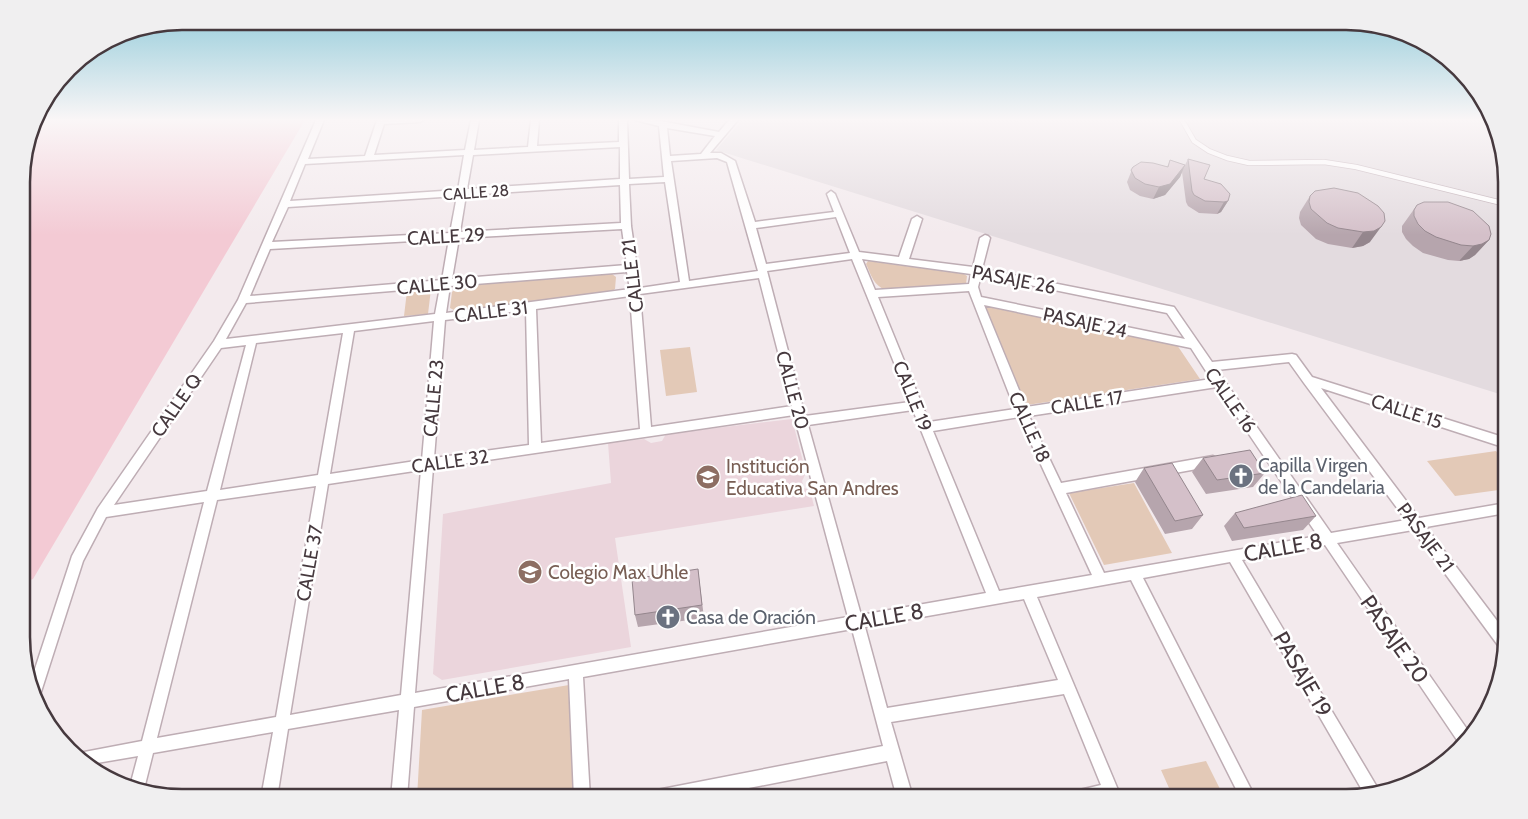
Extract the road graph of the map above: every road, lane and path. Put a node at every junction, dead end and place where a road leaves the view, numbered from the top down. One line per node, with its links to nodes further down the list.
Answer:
1 (304, 158): 10 (street, CALLE Q)
2 (381, 158): 8 (street)
3 (468, 158): 13 (street, CALLE 23)
4 (623, 158): 12 (street, CALLE 21)
5 (673, 158): 9 (street)
6 (729, 158): 20 (street, CALLE 20)
7 (1227, 158): 15 (lane)
8 (368, 159): 10 (street)
9 (666, 159): 11 (street)
10 (302, 162): 16 (street, CALLE Q)
11 (669, 179): 12 (street, CALLE 28); 30 (street)
12 (624, 182): 13 (street, CALLE 28); 19 (street, CALLE 21)
13 (462, 193): 16 (street, CALLE 28); 21 (street, CALLE 23)
14 (831, 194): 17 (street, CALLE 19)
15 (1498, 202)
16 (283, 204): 23 (street, CALLE Q)
17 (839, 214): 20 (street); 24 (street, CALLE 19)
18 (917, 219): 25 (street)
19 (626, 226): 21 (street, CALLE 29); 26 (street, CALLE 21)
20 (751, 226): 27 (street, CALLE 20)
21 (454, 236): 23 (street, CALLE 29); 29 (street, CALLE 23)
22 (985, 238): 28 (street)
23 (266, 246): 34 (street, CALLE Q)
24 (856, 255): 25 (street, PASAJE 26); 27 (street, PASAJE 26); 33 (street, CALLE 19)
25 (903, 261): 28 (street, PASAJE 26)
26 (631, 268): 29 (street, CALLE 30); 32 (street, CALLE 21)
27 (762, 271): 30 (street, CALLE 31); 48 (street, CALLE 20)
28 (978, 271): 31 (street); 37 (street, PASAJE 26)
29 (445, 283): 34 (street, CALLE 30); 38 (street, CALLE 23)
30 (685, 284): 32 (street, CALLE 31)
31 (973, 287): 33 (street); 35 (street, CALLE 18)
32 (635, 291): 36 (street, CALLE 31); 50 (street, CALLE 21)
33 (872, 294): 46 (street, CALLE 19)
34 (243, 300): 41 (street, CALLE Q)
35 (977, 300): 42 (street, PASAJE 24); 47 (street, CALLE 18)
36 (532, 306): 38 (street, CALLE 31); 52 (street)
37 (1170, 310): 42 (street, CALLE 16)
38 (440, 317): 39 (street, CALLE 31); 54 (street, CALLE 23)
39 (349, 328): 40 (street, CALLE 31); 55 (street, CALLE 37)
40 (252, 340): 41 (street, CALLE 31); 57 (street)
41 (218, 344): 59 (street, CALLE Q)
42 (1193, 345): 43 (street, CALLE 16)
43 (1208, 368): 44 (street, PASAJE 21); 45 (street, CALLE 16)
44 (1308, 380): 51 (street, CALLE 15); 60 (street, PASAJE 21)
45 (1218, 382): 47 (street, CALLE 17); 61 (street, CALLE 16)
46 (917, 405): 48 (street, CALLE 32); 49 (street, CALLE 19)
47 (1022, 412): 49 (street, CALLE 17); 56 (street, CALLE 18)
48 (799, 415): 50 (street, CALLE 32); 67 (street, CALLE 20)
49 (926, 427): 66 (street, CALLE 19)
50 (646, 432): 52 (street, CALLE 32)
51 (1498, 440)
52 (535, 448): 54 (street, CALLE 32)
53 (1228, 458): 56 (street)
54 (428, 464): 55 (street, CALLE 32); 72 (street, CALLE 23)
55 (323, 479): 57 (street, CALLE 32); 74 (street, CALLE 37)
56 (1058, 489): 64 (street, CALLE 18)
57 (212, 496): 59 (street, CALLE 32); 76 (street)
58 (1498, 509): 60 (street, CALLE 8)
59 (102, 512): 70 (street, CALLE Q)
60 (1416, 524): 61 (street, CALLE 8); 68 (street, PASAJE 21)
61 (1327, 539): 62 (street, CALLE 8); 75 (street, PASAJE 20)
62 (1233, 556): 63 (street, CALLE 8); 80 (street, PASAJE 19)
63 (1134, 573): 64 (street, CALLE 8); 87 (street)
64 (1100, 579): 65 (street, CALLE 8)
65 (1028, 592): 66 (street, CALLE 8); 71 (street)
66 (995, 598): 67 (street, CALLE 8)
67 (857, 622): 69 (street, CALLE 8); 73 (street, CALLE 20)
68 (1498, 630)
69 (576, 672): 72 (street, CALLE 8); 83 (street)
70 (37, 683)
71 (1067, 686): 73 (street); 86 (street)
72 (407, 701): 74 (street, CALLE 8); 82 (street, CALLE 23)
73 (883, 716): 77 (street, CALLE 20)
74 (282, 724): 76 (street, CALLE 8); 81 (street, CALLE 37)
75 (1462, 735)
76 (148, 747): 78 (street, CALLE 8); 79 (street)
77 (893, 752): 84 (street); 85 (street, CALLE 20)
78 (90, 757)
79 (138, 782)
80 (1369, 787)
81 (271, 789)
82 (400, 789)
83 (582, 789)
84 (713, 789)
85 (903, 789)
86 (1110, 789)
87 (1243, 789)

